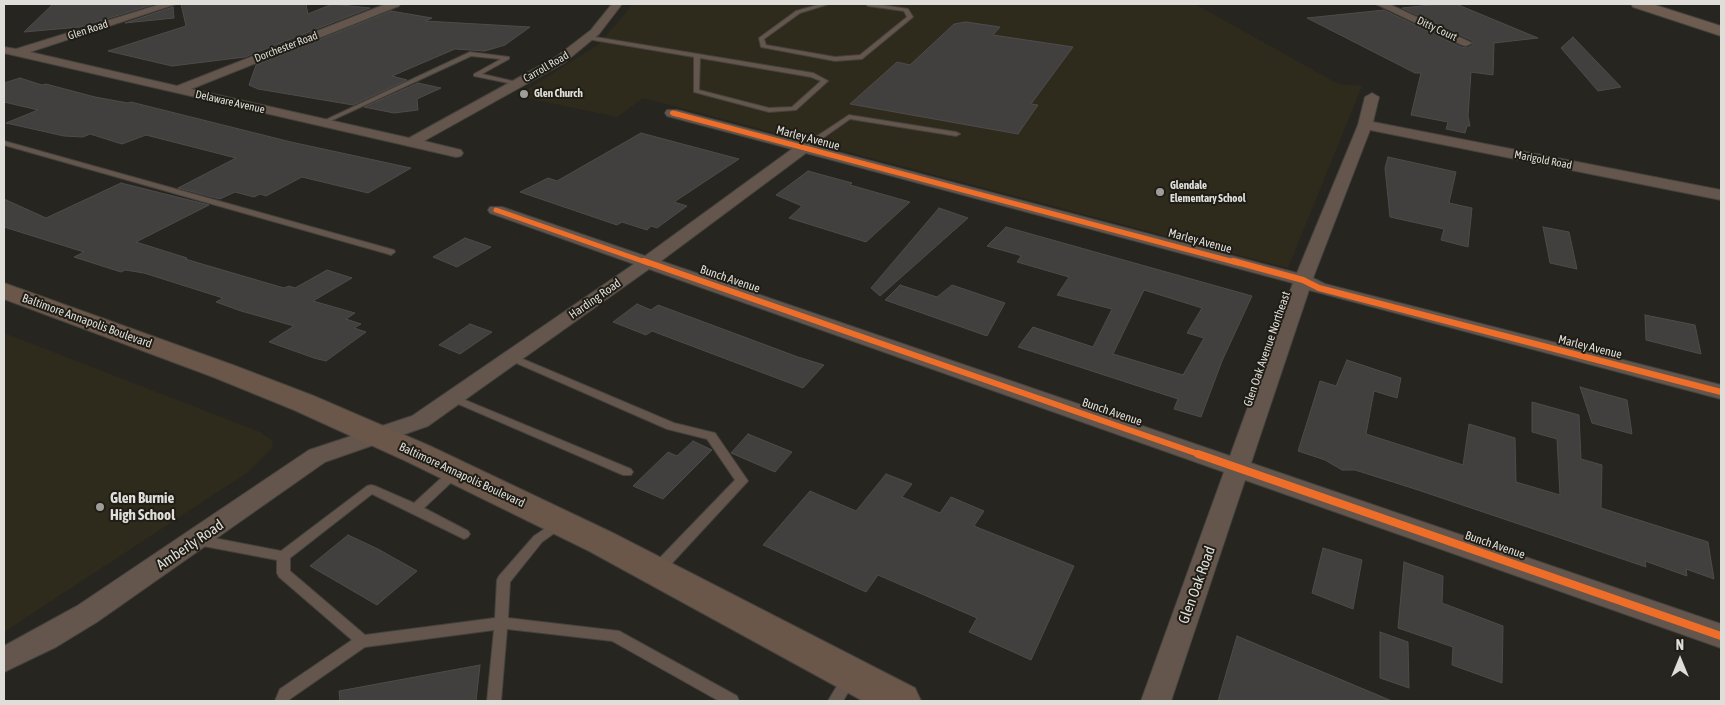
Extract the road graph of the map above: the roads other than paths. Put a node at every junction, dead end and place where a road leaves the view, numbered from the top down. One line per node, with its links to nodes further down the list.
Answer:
1 (172, 4): 11 (street, Glen Road)
2 (395, 4): 14 (street, Dorchester Road)
3 (617, 4): 9 (street, Carroll Road)
4 (826, 4): 5 (lane)
5 (868, 4)
6 (1381, 4): 10 (street, Ditty Court)
7 (1638, 4): 8 (highway)
8 (1721, 31)
9 (589, 38): 12 (lane); 13 (street, Carroll Road)
10 (1466, 42)
11 (8, 53): 14 (street, Delaware Avenue)
12 (696, 56): 12 (lane)
13 (518, 83): 17 (lane); 20 (street, Carroll Road)
14 (177, 90): 17 (street, Delaware Avenue)
15 (1372, 97): 18 (street, Glen Oak Avenue Northeast)
16 (672, 113): 22 (street, Marley Avenue)
17 (322, 123): 20 (street, Delaware Avenue)
18 (1365, 125): 24 (street, Marigold Road); 28 (street, Glen Oak Avenue Northeast)
19 (956, 134): 22 (lane)
20 (410, 142): 23 (street, Delaware Avenue)
21 (4, 143): 26 (lane)
22 (803, 148): 27 (street, Harding Road); 28 (street, Marley Avenue)
23 (456, 153)
24 (1721, 195)
25 (496, 210): 27 (street, Bunch Avenue)
26 (391, 252)
27 (648, 262): 30 (street, Harding Road); 34 (street, Bunch Avenue)
28 (1303, 280): 31 (street, Marley Avenue); 34 (street, Glen Oak Avenue Northeast)
29 (4, 290): 33 (main road, Baltimore Annapolis Boulevard)
30 (511, 357): 32 (street, Harding Road); 42 (lane)
31 (1721, 392)
32 (453, 398): 33 (street, Harding Road); 36 (lane)
33 (378, 435): 35 (main road, Baltimore Annapolis Boulevard); 40 (street, Amberly Road)
34 (1239, 468): 44 (street, Bunch Avenue); 52 (street, Glen Oak Road)
35 (456, 471): 37 (lane); 38 (main road, Baltimore Annapolis Boulevard)
36 (627, 472)
37 (415, 509): 39 (lane); 41 (lane)
38 (562, 522): 42 (main road, Baltimore Annapolis Boulevard); 43 (lane)
39 (464, 534)
40 (197, 540): 41 (lane); 46 (street, Amberly Road)
41 (283, 556): 45 (lane)
42 (657, 571): 47 (main road, Baltimore Annapolis Boulevard)
43 (500, 623): 45 (lane); 49 (lane); 50 (lane)
44 (1721, 636)
45 (362, 642): 48 (lane)
46 (4, 660)
47 (844, 688): 51 (main road, Baltimore Annapolis Boulevard)
48 (282, 701)
49 (494, 701)
50 (732, 701)
51 (901, 701)
52 (1156, 701)

